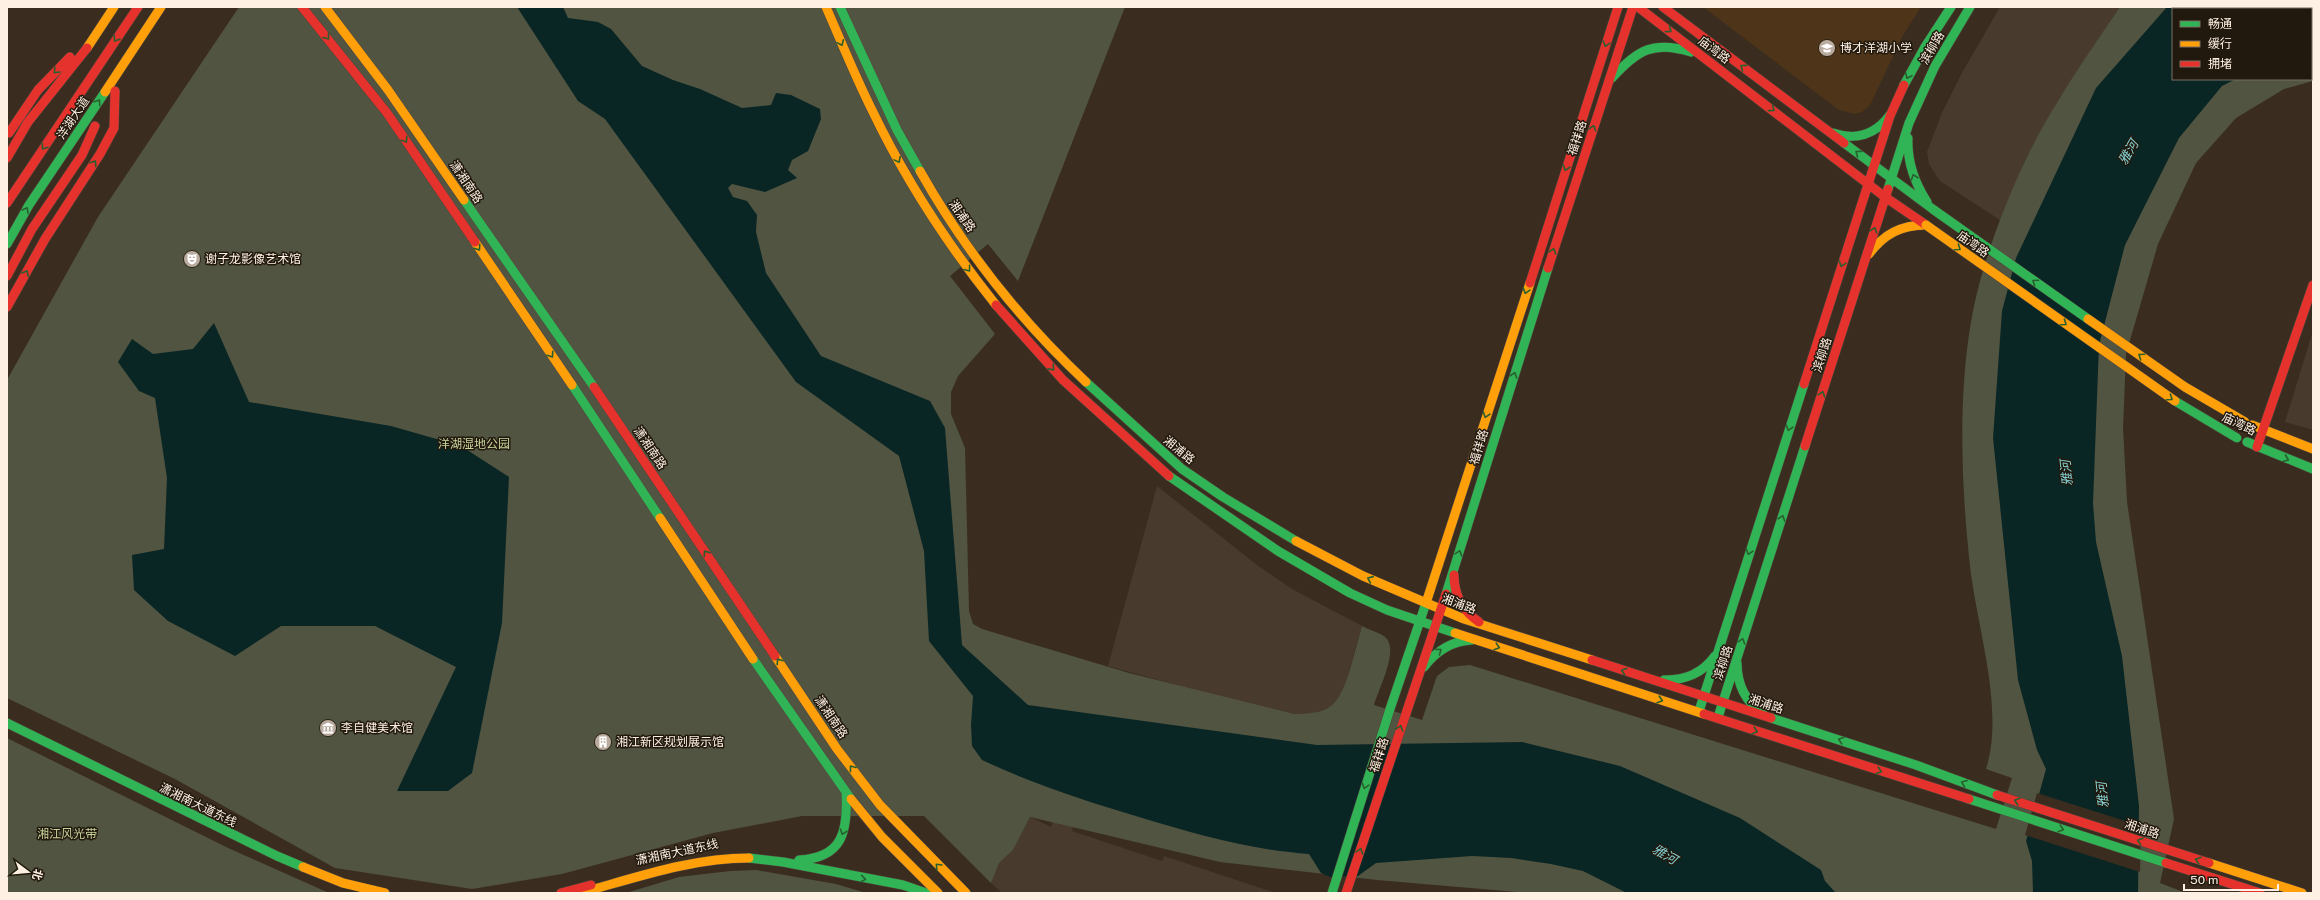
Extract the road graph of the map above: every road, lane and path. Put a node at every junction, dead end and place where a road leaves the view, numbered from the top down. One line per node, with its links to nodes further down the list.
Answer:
1 (114, 7): 17 (main road)
2 (138, 7): 31 (main road, 洋湖大道, one-way to 31)
3 (161, 7): 35 (main road, 洋湖大道, one-way to 3)
4 (169, 7): 20 (main road)
5 (302, 7): 71 (main road, one-way to 71)
6 (325, 7): 80 (main road, 潇湘南路, one-way to 6)
7 (826, 7): 50 (main road, 湘浦路, one-way to 50)
8 (840, 7): 48 (main road, 湘浦路, one-way to 8)
9 (1618, 7): 45 (main road, 福祥路, one-way to 45)
10 (1633, 7): 19 (main road, 福祥路)
11 (1638, 7): 18 (main road, 庙湾路, one-way to 18)
12 (1663, 7): 16 (main road, 庙湾路)
13 (1672, 7): 16 (main road)
14 (1951, 7): 21 (main road, 滨柳路, one-way to 21)
15 (1970, 7): 22 (main road, 滨柳路)
16 (1686, 24): 23 (main road, 庙湾路, one-way to 16)
17 (87, 48): 24 (main road, one-way to 24); 26 (main road)
18 (1708, 61): 19 (main road); 25 (main road, 庙湾路, one-way to 25)
19 (1608, 84): 46 (main road, 福祥路, one-way to 19)
20 (115, 90): 37 (main road); 40 (main road, one-way to 20)
21 (1894, 109): 23 (main road); 27 (main road, 滨柳路)
22 (1911, 118): 28 (main road, 滨柳路); 32 (main road, one-way to 22)
23 (1829, 131): 27 (main road, 庙湾路, one-way to 23)
24 (7, 136)
25 (1824, 149): 29 (main road, 庙湾路); 34 (main road)
26 (7, 158)
27 (1874, 165): 28 (main road, 庙湾路); 29 (main road, 滨柳路)
28 (1891, 178): 30 (main road, 滨柳路); 32 (main road, 庙湾路)
29 (1869, 184): 30 (main road, 庙湾路); 34 (main road, 滨柳路)
30 (1885, 197): 33 (main road, 庙湾路); 36 (main road, 滨柳路, one-way to 30)
31 (7, 203)
32 (1934, 210): 41 (main road, 庙湾路, one-way to 32, bridge)
33 (1926, 225): 36 (main road); 42 (main road, 庙湾路, one-way to 42, bridge)
34 (1852, 234): 59 (main road, 滨柳路, one-way to 59)
35 (7, 244)
36 (1864, 261): 60 (main road, 滨柳路, one-way to 36)
37 (7, 276)
38 (2313, 285): 41 (main road)
39 (2313, 296): 41 (main road)
40 (7, 308)
41 (2265, 431): 42 (main road); 43 (main road, 庙湾路)
42 (2259, 448): 44 (main road, 庙湾路, one-way to 44)
43 (2313, 449)
44 (2313, 469)
45 (1440, 563): 47 (main road); 51 (main road, 福祥路)
46 (1455, 568): 52 (main road, 福祥路); 55 (main road)
47 (1423, 585)
48 (1387, 587): 49 (main road); 51 (main road, 湘浦路)
49 (1414, 588)
50 (1369, 602): 53 (main road); 54 (main road, 湘浦路)
51 (1426, 604): 52 (main road, 湘浦路); 54 (main road, 福祥路)
52 (1440, 610): 55 (main road, 湘浦路); 56 (main road, 福祥路)
53 (1394, 622)
54 (1420, 622): 56 (main road, 湘浦路); 61 (main road, 福祥路)
55 (1486, 626): 62 (main road, 湘浦路, one-way to 55)
56 (1435, 627): 58 (main road, 湘浦路); 63 (main road, 福祥路)
57 (1404, 637): 61 (main road)
58 (1481, 642): 63 (main road, one-way to 58); 66 (main road, 湘浦路, one-way to 66)
59 (1718, 650): 62 (main road); 64 (main road, 滨柳路)
60 (1737, 657): 65 (main road, 滨柳路); 67 (main road)
61 (1403, 671): 72 (main road, 福祥路, one-way to 72)
62 (1649, 679): 64 (main road, 湘浦路)
63 (1416, 682): 73 (main road, 福祥路, one-way to 63)
64 (1703, 696): 65 (main road, 湘浦路); 66 (main road, 滨柳路)
65 (1723, 702): 67 (main road, 湘浦路); 68 (main road, 滨柳路)
66 (1698, 712): 68 (main road, 湘浦路)
67 (1773, 718): 82 (main road, 湘浦路, one-way to 67)
68 (1718, 719): 81 (main road, 湘浦路, one-way to 81)
69 (7, 723): 75 (main road, 潇湘南大道东线)
70 (7, 728): 74 (main road, 潇湘南大道东线)
71 (846, 794): 76 (main road, 潇湘南大道东线, one-way to 76); 79 (main road)
72 (1333, 891)
73 (1347, 891)
74 (360, 893)
75 (385, 893)
76 (562, 893)
77 (580, 893): 78 (main road, 潇湘南大道东线, one-way to 78)
78 (926, 893)
79 (938, 893)
80 (966, 893)
81 (2260, 893)
82 (2302, 893)

